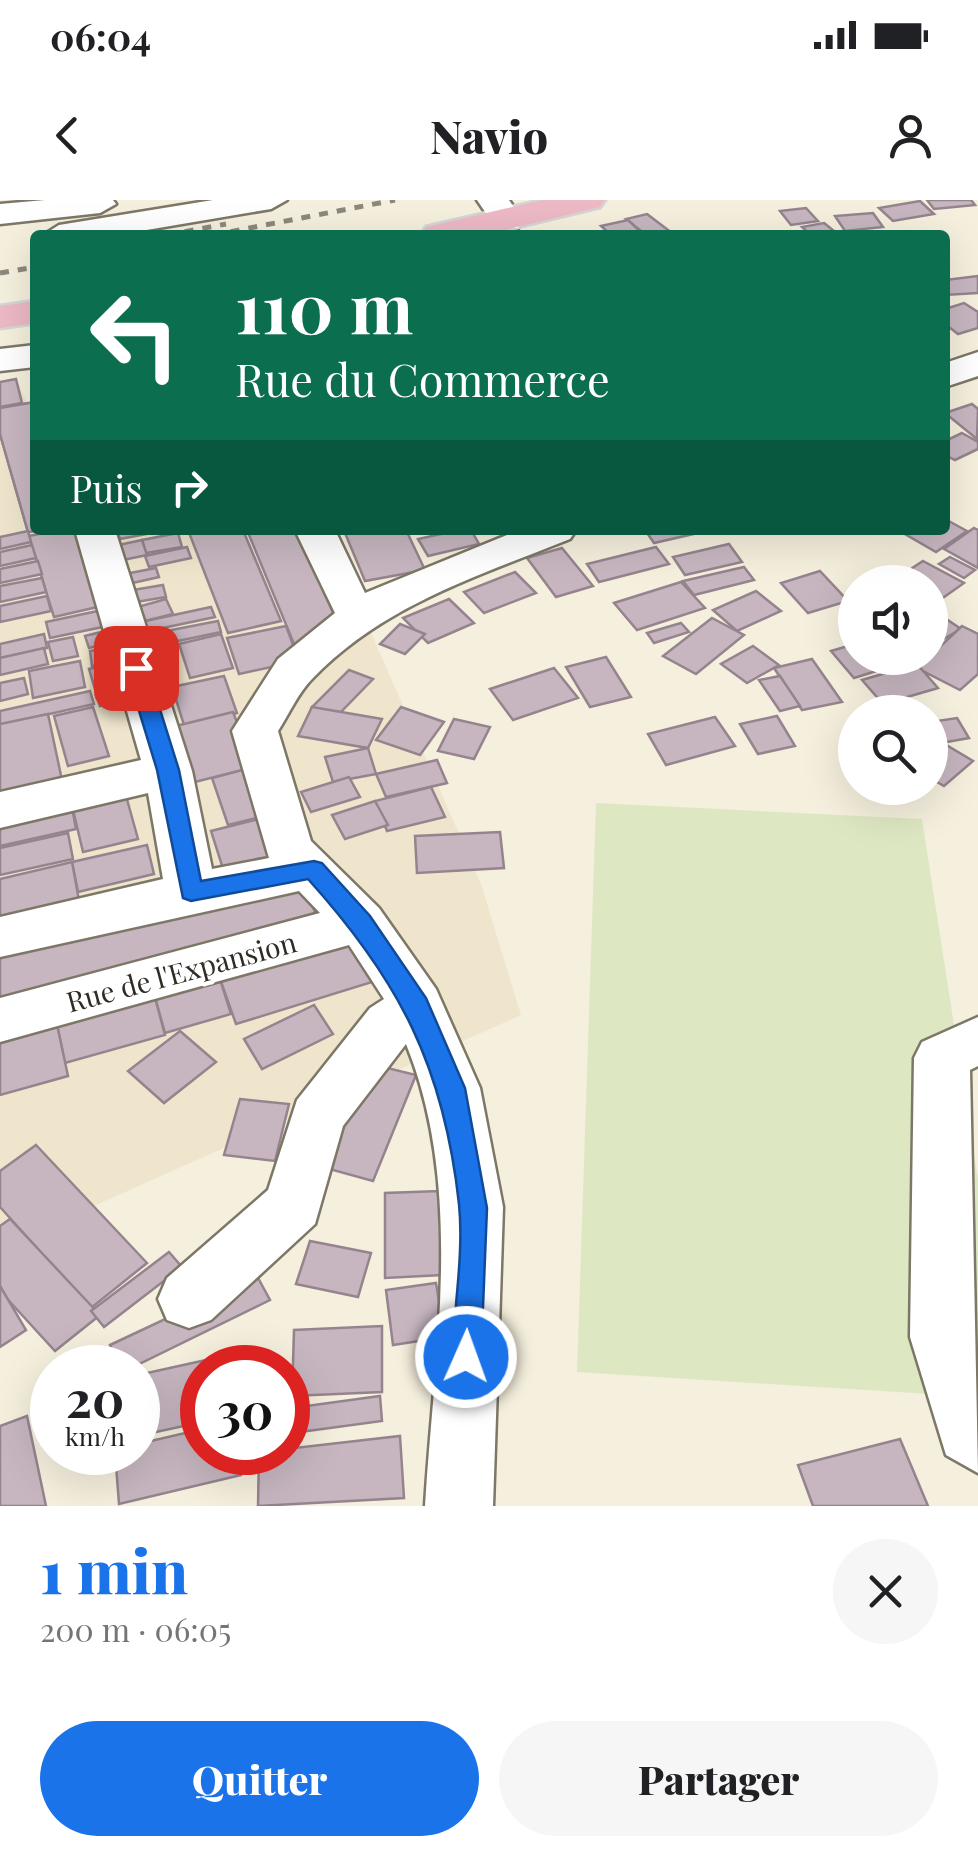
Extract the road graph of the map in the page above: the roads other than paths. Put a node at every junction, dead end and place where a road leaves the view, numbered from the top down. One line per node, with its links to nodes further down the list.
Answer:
1 (136, 200): 5 (street)
2 (271, 200): 6 (street)
3 (588, 200): 4 (main road)
4 (500, 210): 7 (main road)
5 (0, 214)
6 (89, 230)
7 (451, 230)
8 (30, 240): 9 (street)
9 (0, 244)
10 (30, 313): 11 (main road)
11 (0, 317)
12 (30, 357): 13 (street)
13 (0, 360)
14 (978, 363): 15 (street)
15 (950, 374)
16 (96, 535): 20 (street)
17 (317, 535): 19 (street)
18 (543, 535): 19 (street)
19 (359, 616): 22 (street)
20 (168, 770): 21 (street); 23 (street)
21 (0, 810)
22 (314, 870): 23 (street); 24 (street)
23 (191, 892): 25 (street)
24 (362, 922): 26 (street); 27 (street, Rue de l'Expansion)
25 (0, 937)
26 (417, 1006): 29 (street); 31 (street)
27 (0, 1020)
28 (978, 1040): 30 (street)
29 (189, 1299)
30 (978, 1440)
31 (460, 1506)

